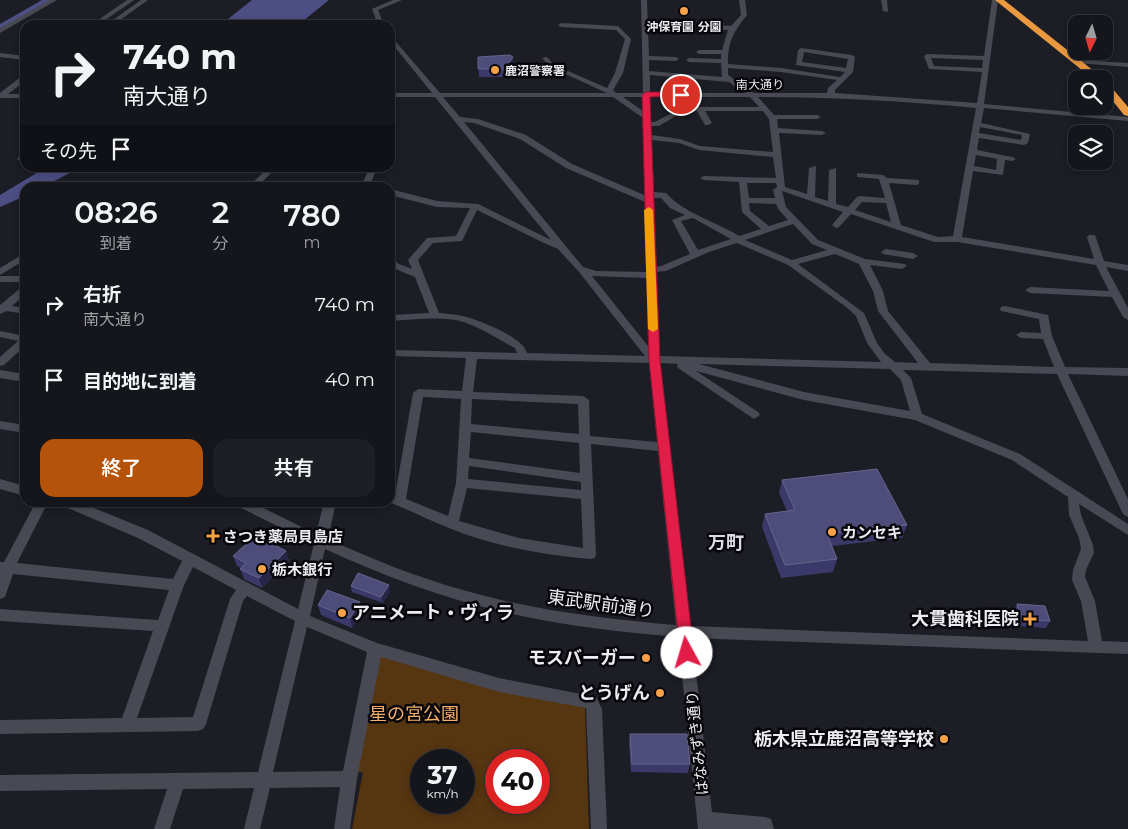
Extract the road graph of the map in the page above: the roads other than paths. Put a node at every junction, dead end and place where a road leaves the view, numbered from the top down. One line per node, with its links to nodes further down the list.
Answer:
1 (44, 0): 18 (street)
2 (54, 0): 21 (street)
3 (131, 0): 13 (street)
4 (138, 0): 14 (street)
5 (145, 0): 15 (street)
6 (399, 0): 16 (street)
7 (644, 0): 28 (street, はなみずき通り)
8 (742, 0): 20 (street)
9 (884, 0): 12 (street)
10 (995, 0): 29 (street)
11 (999, 0): 32 (highway)
12 (886, 11)
13 (101, 20)
14 (109, 20)
15 (116, 20)
16 (379, 20)
17 (561, 24): 45 (street)
18 (0, 25)
19 (684, 26): 20 (street)
20 (730, 28): 24 (street)
21 (0, 31)
22 (395, 43): 46 (street)
23 (699, 52): 24 (street)
24 (724, 52): 33 (street)
25 (0, 55): 26 (street)
26 (20, 57)
27 (545, 58): 45 (street)
28 (645, 58): 30 (street); 38 (street, はなみずき通り)
29 (986, 58): 36 (street); 36 (street)
30 (676, 59)
31 (689, 60): 33 (street)
32 (1079, 62): 34 (street); 37 (highway)
33 (724, 63): 41 (street); 42 (street)
34 (1128, 65)
35 (849, 70): 35 (street); 42 (street)
36 (985, 70): 54 (street)
37 (1088, 70)
38 (646, 73): 41 (street); 47 (street, はなみずき通り)
39 (20, 76): 44 (street)
40 (20, 78): 50 (street)
41 (728, 79): 43 (street); 48 (street)
42 (842, 79): 53 (street)
43 (746, 80)
44 (0, 87)
45 (612, 93): 46 (street, 南大通り); 47 (street, 南大通り); 62 (street)
46 (437, 95): 52 (street, 南大通り); 60 (street)
47 (646, 95): 48 (street, 南大通り); 62 (street, はなみずき通り)
48 (752, 95): 53 (street, 南大通り); 56 (street)
49 (1113, 95): 57 (highway)
50 (0, 96): 51 (street)
51 (20, 96)
52 (395, 96)
53 (831, 96): 54 (street, 南大通り)
54 (980, 106): 61 (street, 南大通り); 64 (street)
55 (699, 108): 56 (street); 62 (street); 63 (street)
56 (766, 109): 58 (street)
57 (1128, 113)
58 (772, 117): 59 (street); 65 (street)
59 (817, 117)
60 (456, 119): 85 (street); 101 (street)
61 (1128, 119)
62 (647, 120): 68 (street, はなみずき通り)
63 (708, 123)
64 (977, 124): 67 (street); 67 (street)
65 (774, 130): 66 (street); 70 (street)
66 (822, 133)
67 (975, 134): 69 (street)
68 (647, 137): 70 (street); 85 (street, はなみずき通り)
69 (972, 152): 71 (street); 74 (street)
70 (778, 155): 83 (street)
71 (1001, 157): 72 (street); 74 (street)
72 (1012, 159)
73 (813, 168): 86 (street)
74 (969, 168): 100 (street)
75 (833, 170): 90 (street)
76 (268, 172): 81 (street)
77 (860, 175): 80 (street)
78 (704, 178): 79 (street)
79 (743, 180): 83 (street); 87 (street)
80 (884, 180): 82 (street); 96 (street)
81 (256, 182)
82 (916, 182)
83 (781, 184): 86 (street); 88 (street)
84 (395, 193): 91 (street)
85 (648, 197): 93 (street); 113 (street, はなみずき通り)
86 (811, 198): 90 (street)
87 (745, 200): 88 (street); 97 (street)
88 (780, 201): 94 (street)
89 (885, 201): 92 (street)
90 (832, 205): 92 (street)
91 (475, 206): 101 (street); 114 (street)
92 (850, 210): 95 (street); 96 (street)
93 (692, 216): 99 (street); 104 (street)
94 (794, 221): 97 (street); 102 (street)
95 (836, 225)
96 (896, 226): 100 (street)
97 (766, 229): 99 (street)
98 (1092, 237): 108 (street)
99 (737, 239): 104 (street); 107 (street)
100 (957, 239): 108 (street)
101 (560, 246): 112 (street)
102 (835, 251): 106 (street); 107 (street)
103 (886, 252): 106 (street)
104 (695, 254): 113 (street)
105 (20, 259): 111 (street)
106 (863, 262): 138 (street)
107 (791, 263): 137 (street)
108 (1100, 264): 110 (street); 119 (street)
109 (395, 265): 114 (street)
110 (1128, 268)
111 (0, 272)
112 (584, 272): 113 (street); 134 (street)
113 (651, 273): 134 (street, はなみずき通り)
114 (418, 275): 123 (street)
115 (0, 279): 116 (street)
116 (20, 279)
117 (1030, 290): 119 (street)
118 (20, 293): 120 (street)
119 (1116, 294): 124 (street)
120 (2, 309): 122 (street)
121 (1005, 309): 128 (street)
122 (20, 311)
123 (435, 316): 125 (street); 133 (street)
124 (1128, 317)
125 (395, 318)
126 (0, 334): 129 (street)
127 (1021, 335): 128 (street)
128 (1047, 336): 139 (street)
129 (20, 338)
130 (20, 344): 136 (street)
131 (395, 353): 132 (street)
132 (472, 356): 133 (street); 143 (street)
133 (522, 357): 134 (street)
134 (654, 360): 135 (street); 150 (street, はなみずき通り)
135 (674, 361): 137 (street); 144 (street); 145 (street)
136 (0, 363)
137 (889, 366): 138 (street); 145 (street)
138 (927, 367): 139 (street)
139 (1061, 371): 140 (street); 163 (street)
140 (1128, 372)
141 (0, 374): 142 (street)
142 (20, 377)
143 (467, 395): 147 (street); 149 (street); 158 (street)
144 (754, 415)
145 (917, 416): 156 (street)
146 (0, 425): 148 (street)
147 (465, 427): 149 (street); 151 (street)
148 (20, 428)
149 (587, 440): 150 (street); 152 (street)
150 (663, 447): 175 (street, はなみずき通り)
151 (463, 461): 152 (street); 153 (street)
152 (587, 478): 157 (street)
153 (462, 483): 157 (street); 164 (street)
154 (0, 484): 155 (street)
155 (20, 490)
156 (1074, 494): 165 (street); 176 (street)
157 (588, 495): 164 (street)
158 (395, 500): 164 (street)
159 (39, 507): 168 (street)
160 (77, 507): 167 (street)
161 (249, 507): 166 (street, 東武駅前通り)
162 (329, 507): 166 (street)
163 (1128, 512)
164 (452, 524)
165 (1128, 530)
166 (320, 543): 173 (street); 175 (street, 東武駅前通り)
167 (191, 560): 169 (street); 170 (street)
168 (4, 567): 169 (street); 171 (street)
169 (177, 585): 174 (street)
170 (244, 589): 173 (street); 179 (street)
171 (0, 593)
172 (0, 615): 174 (street)
173 (303, 619): 177 (street); 182 (street)
174 (162, 626): 179 (street)
175 (685, 633): 176 (street, 東武駅前通り); 185 (street, はなみずき通り)
176 (1097, 648): 178 (street, 東武駅前通り)
177 (375, 649): 181 (street); 189 (street)
178 (1127, 649)
179 (127, 725): 180 (street)
180 (0, 728)
181 (349, 779): 182 (street); 188 (street)
182 (263, 780): 183 (street); 187 (street)
183 (177, 781): 184 (street); 186 (street)
184 (0, 783)
185 (706, 825): 190 (street)
186 (162, 829)
187 (252, 829)
188 (342, 829)
189 (599, 829)
190 (766, 829)

